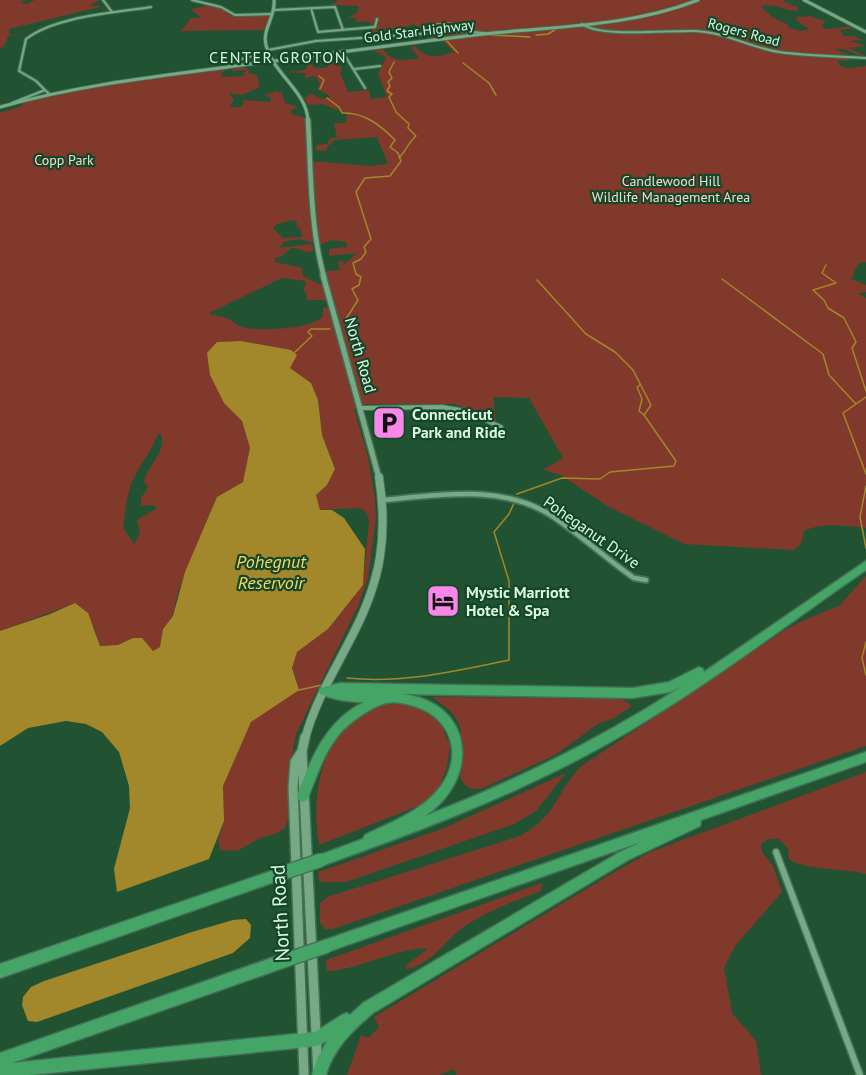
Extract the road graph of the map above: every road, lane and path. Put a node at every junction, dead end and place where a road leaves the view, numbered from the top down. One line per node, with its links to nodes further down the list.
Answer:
1 (104, 0): 8 (street)
2 (192, 0): 9 (street)
3 (274, 0): 9 (main road)
4 (698, 0): 11 (main road, Gold Star Highway)
5 (804, 0): 14 (street)
6 (151, 7): 8 (street)
7 (311, 8): 9 (street); 13 (street); 13 (street)
8 (112, 12): 25 (street)
9 (273, 12): 17 (main road)
10 (377, 18): 12 (street)
11 (582, 24): 15 (main road, Gold Star Highway); 19 (street, Rogers Road)
12 (364, 29): 13 (street); 16 (street)
13 (343, 30)
14 (866, 32)
15 (491, 33): 16 (street); 18 (main road, Gold Star Highway)
16 (369, 38): 17 (street)
17 (266, 51): 20 (main road, North Road); 21 (street)
18 (342, 51): 20 (main road, Gold Star Highway); 23 (street)
19 (866, 58)
20 (274, 60): 21 (main road, Gold Star Highway); 29 (main road, North Road)
21 (228, 66): 26 (main road, Gold Star Highway)
22 (381, 66): 23 (street)
23 (355, 69): 24 (street)
24 (365, 88)
25 (45, 90): 26 (street); 27 (street)
26 (49, 94): 27 (main road, Gold Star Highway)
27 (12, 104): 28 (main road, Gold Star Highway)
28 (0, 107)
29 (361, 408): 30 (street); 31 (main road, North Road)
30 (501, 427)
31 (383, 500): 33 (street, Poheganut Drive); 35 (main road, North Road)
32 (866, 565): 34 (highway)
33 (646, 580)
34 (764, 635): 35 (highway); 44 (highway)
35 (324, 690): 36 (highway); 37 (main road, North Road)
36 (387, 698): 39 (highway); 44 (highway)
37 (302, 751): 39 (main road, North Road); 42 (main road, North Road)
38 (866, 757): 40 (highway)
39 (303, 796): 41 (main road, North Road)
40 (752, 797): 46 (highway); 48 (highway, bridge)
41 (305, 834): 42 (main road); 47 (main road, North Road)
42 (294, 836): 47 (main road, North Road)
43 (776, 852): 52 (street)
44 (336, 855): 45 (highway, bridge)
45 (0, 971)
46 (368, 1008): 47 (highway); 51 (highway)
47 (310, 1040): 49 (highway); 50 (main road, North Road); 51 (main road, North Road)
48 (0, 1060)
49 (0, 1071)
50 (304, 1075)
51 (319, 1075)
52 (860, 1075)

